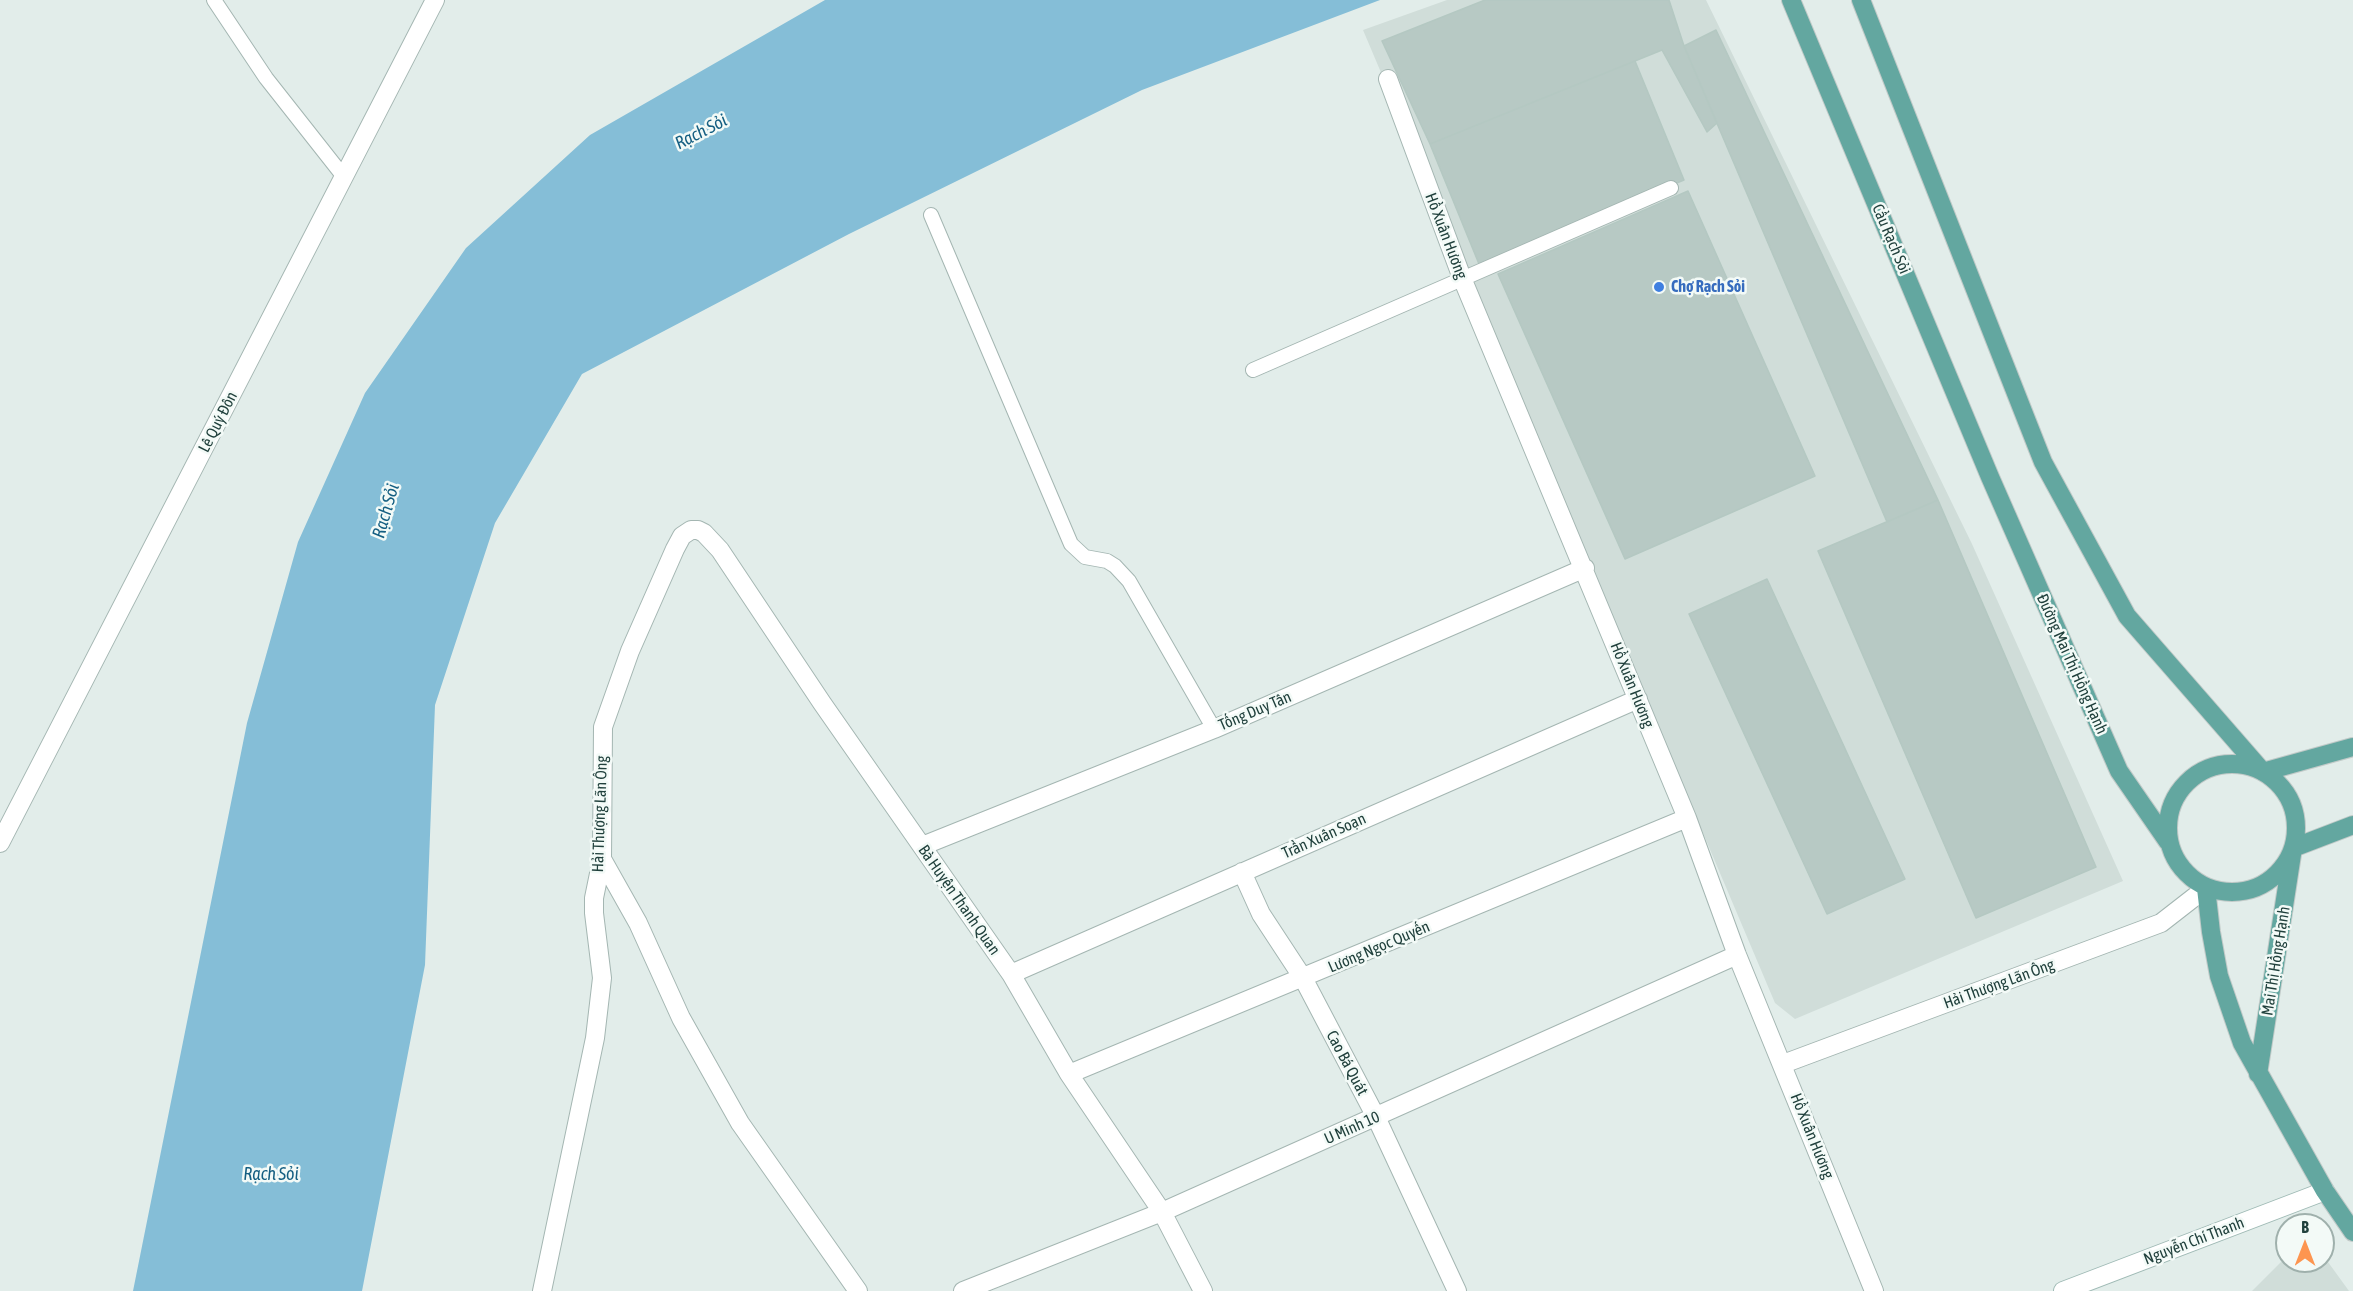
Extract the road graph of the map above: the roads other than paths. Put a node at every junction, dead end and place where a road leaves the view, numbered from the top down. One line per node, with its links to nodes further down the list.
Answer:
1 (214, 0): 6 (lane)
2 (435, 0): 6 (street, Lê Quý Đôn)
3 (1791, 0): 11 (main road, Cầu Rạch Sỏi)
4 (1861, 0): 17 (main road)
5 (1388, 79): 9 (street, Hồ Xuân Hương)
6 (344, 177): 21 (street, Lê Quý Đôn)
7 (1671, 188): 9 (lane)
8 (931, 214): 15 (lane)
9 (1462, 278): 10 (lane); 13 (street, Hồ Xuân Hương)
10 (1253, 370)
11 (1990, 477): 20 (main road, Đường Mai Thị Hồng Hạnh)
12 (691, 530): 22 (street, Bà Huyện Thanh Quan); 24 (street, Hải Thượng Lãn Ông)
13 (1585, 568): 14 (street, Hồ Xuân Hương); 15 (street, Tống Duy Tân)
14 (1638, 699): 18 (street, Hồ Xuân Hương); 25 (street, Trần Xuân Soạn)
15 (1214, 729): 22 (street, Tống Duy Tân)
16 (2353, 747): 17 (main road)
17 (2263, 772): 20 (main road); 23 (main road)
18 (1688, 818): 27 (street, Hồ Xuân Hương); 29 (street, Lương Ngọc Quyến)
19 (2353, 825): 23 (main road)
20 (2168, 842): 26 (main road)
21 (0, 843)
22 (922, 846): 28 (street, Bà Huyện Thanh Quan)
23 (2294, 848): 26 (main road); 32 (main road, Mai Thị Hồng Hạnh)
24 (602, 858): 37 (street, Hải Thượng Lãn Ông); 38 (street)
25 (1242, 872): 28 (street, Trần Xuân Soạn); 29 (street, Cao Bá Quát)
26 (2206, 888): 30 (street, Hải Thượng Lãn Ông); 32 (main road)
27 (1737, 955): 30 (street, Hồ Xuân Hương); 33 (street, U Minh 10)
28 (1011, 974): 31 (street, Bà Huyện Thanh Quan)
29 (1303, 978): 31 (street, Lương Ngọc Quyến); 33 (street, Cao Bá Quát)
30 (1783, 1065): 42 (street, Hồ Xuân Hương)
31 (1069, 1074): 35 (street, Bà Huyện Thanh Quan)
32 (2258, 1074): 34 (main road)
33 (1376, 1117): 35 (street, U Minh 10); 41 (street, Cao Bá Quát)
34 (2325, 1191): 36 (main road); 43 (street, Nguyễn Chí Thanh)
35 (1162, 1212): 39 (street, U Minh 10); 40 (street, Bà Huyện Thanh Quan)
36 (2353, 1232)
37 (542, 1291)
38 (858, 1291)
39 (963, 1291)
40 (1203, 1291)
41 (1457, 1291)
42 (1874, 1291)
43 (2063, 1291)

